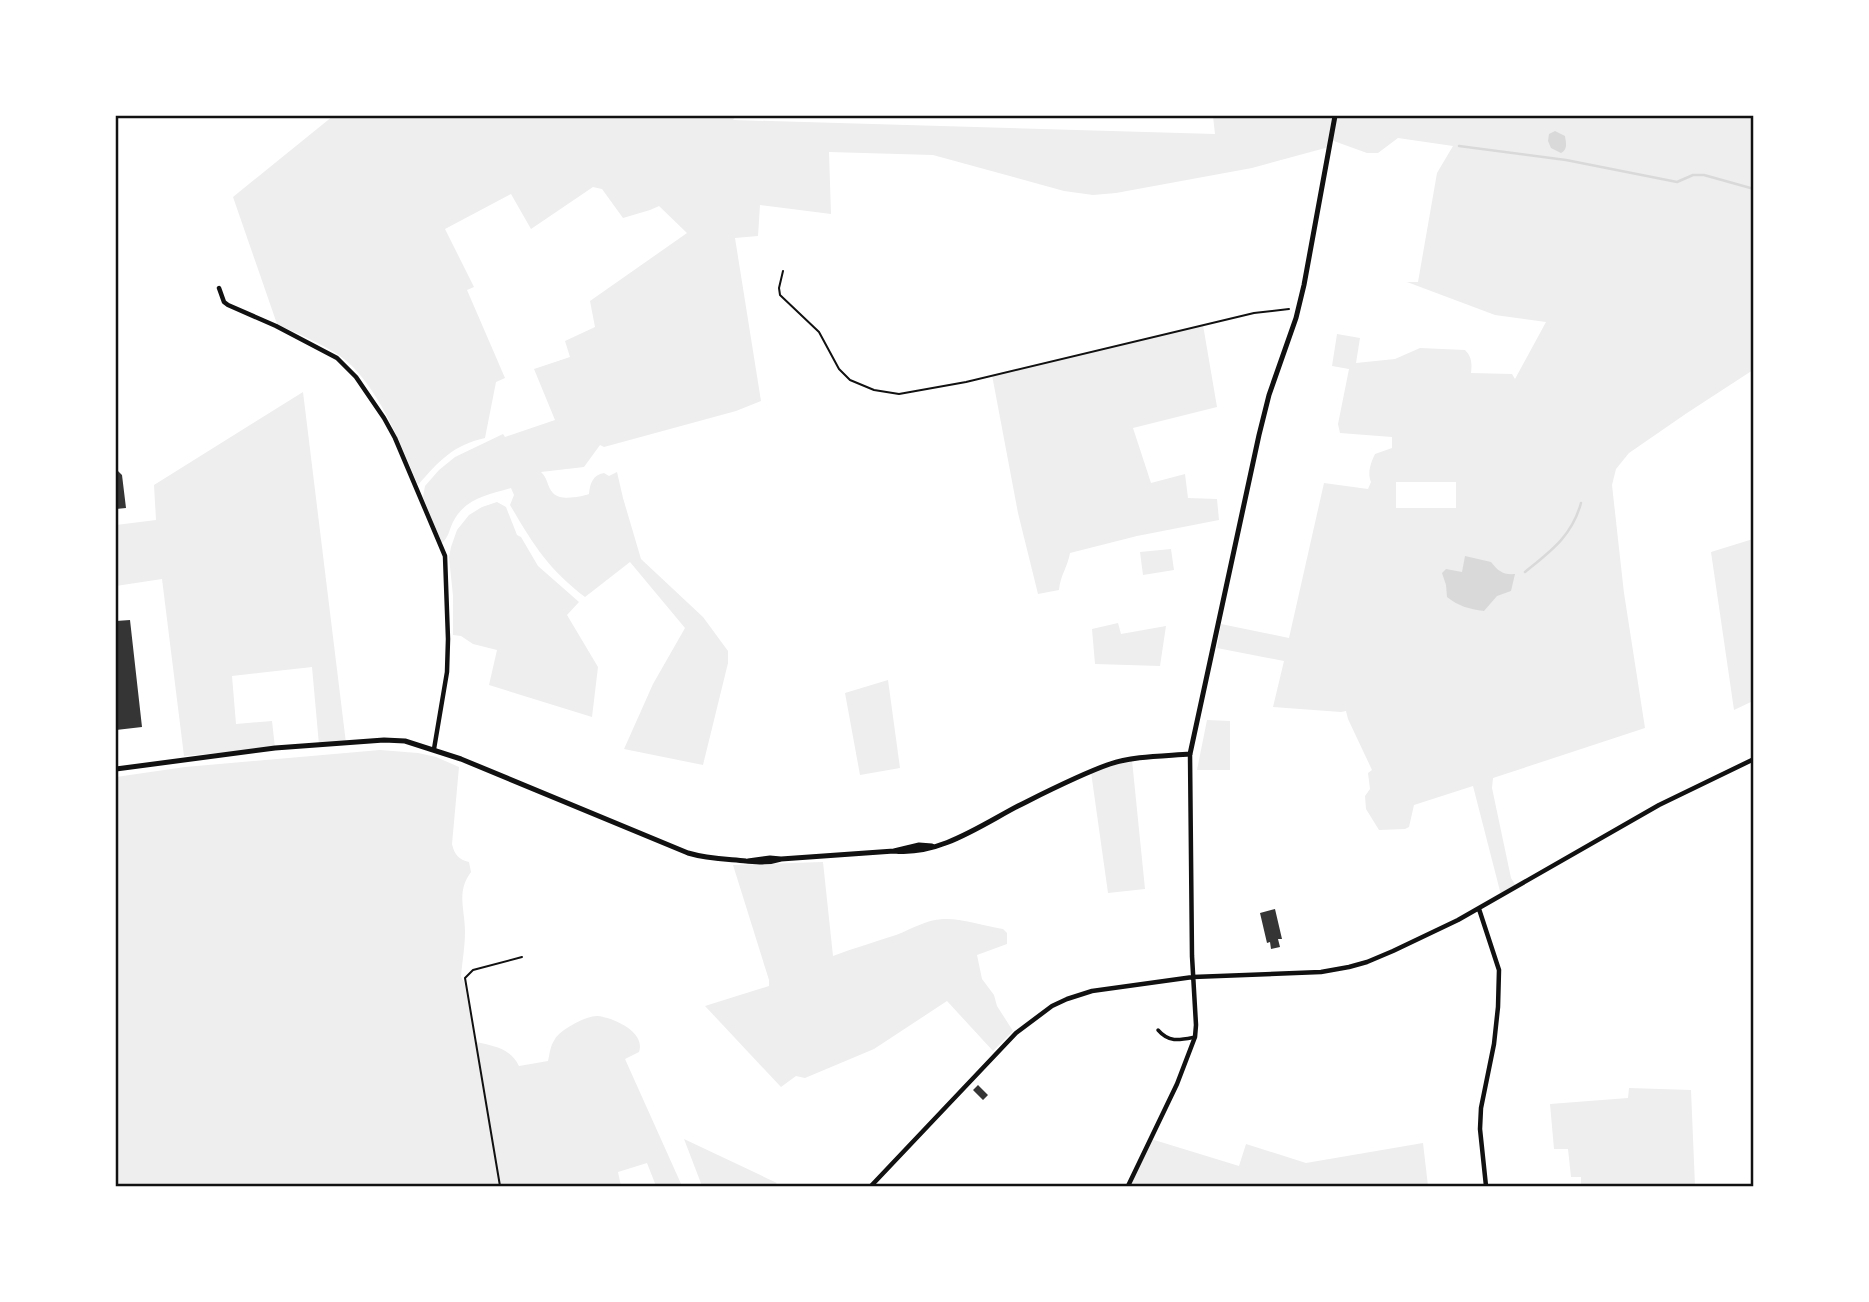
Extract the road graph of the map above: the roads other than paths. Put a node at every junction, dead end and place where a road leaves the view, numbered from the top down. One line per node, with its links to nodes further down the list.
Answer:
1 (1335, 116): 4 (street)
2 (219, 288): 3 (street)
3 (434, 750): 4 (street); 6 (street)
4 (1190, 754): 9 (street)
5 (1754, 759): 7 (street)
6 (116, 769)
7 (1479, 909): 9 (street); 15 (street)
8 (522, 957): 12 (lane)
9 (1193, 977): 11 (street); 13 (street)
10 (1158, 1030): 11 (street)
11 (1195, 1037): 14 (street)
12 (500, 1186)
13 (871, 1186)
14 (1128, 1186)
15 (1486, 1186)

